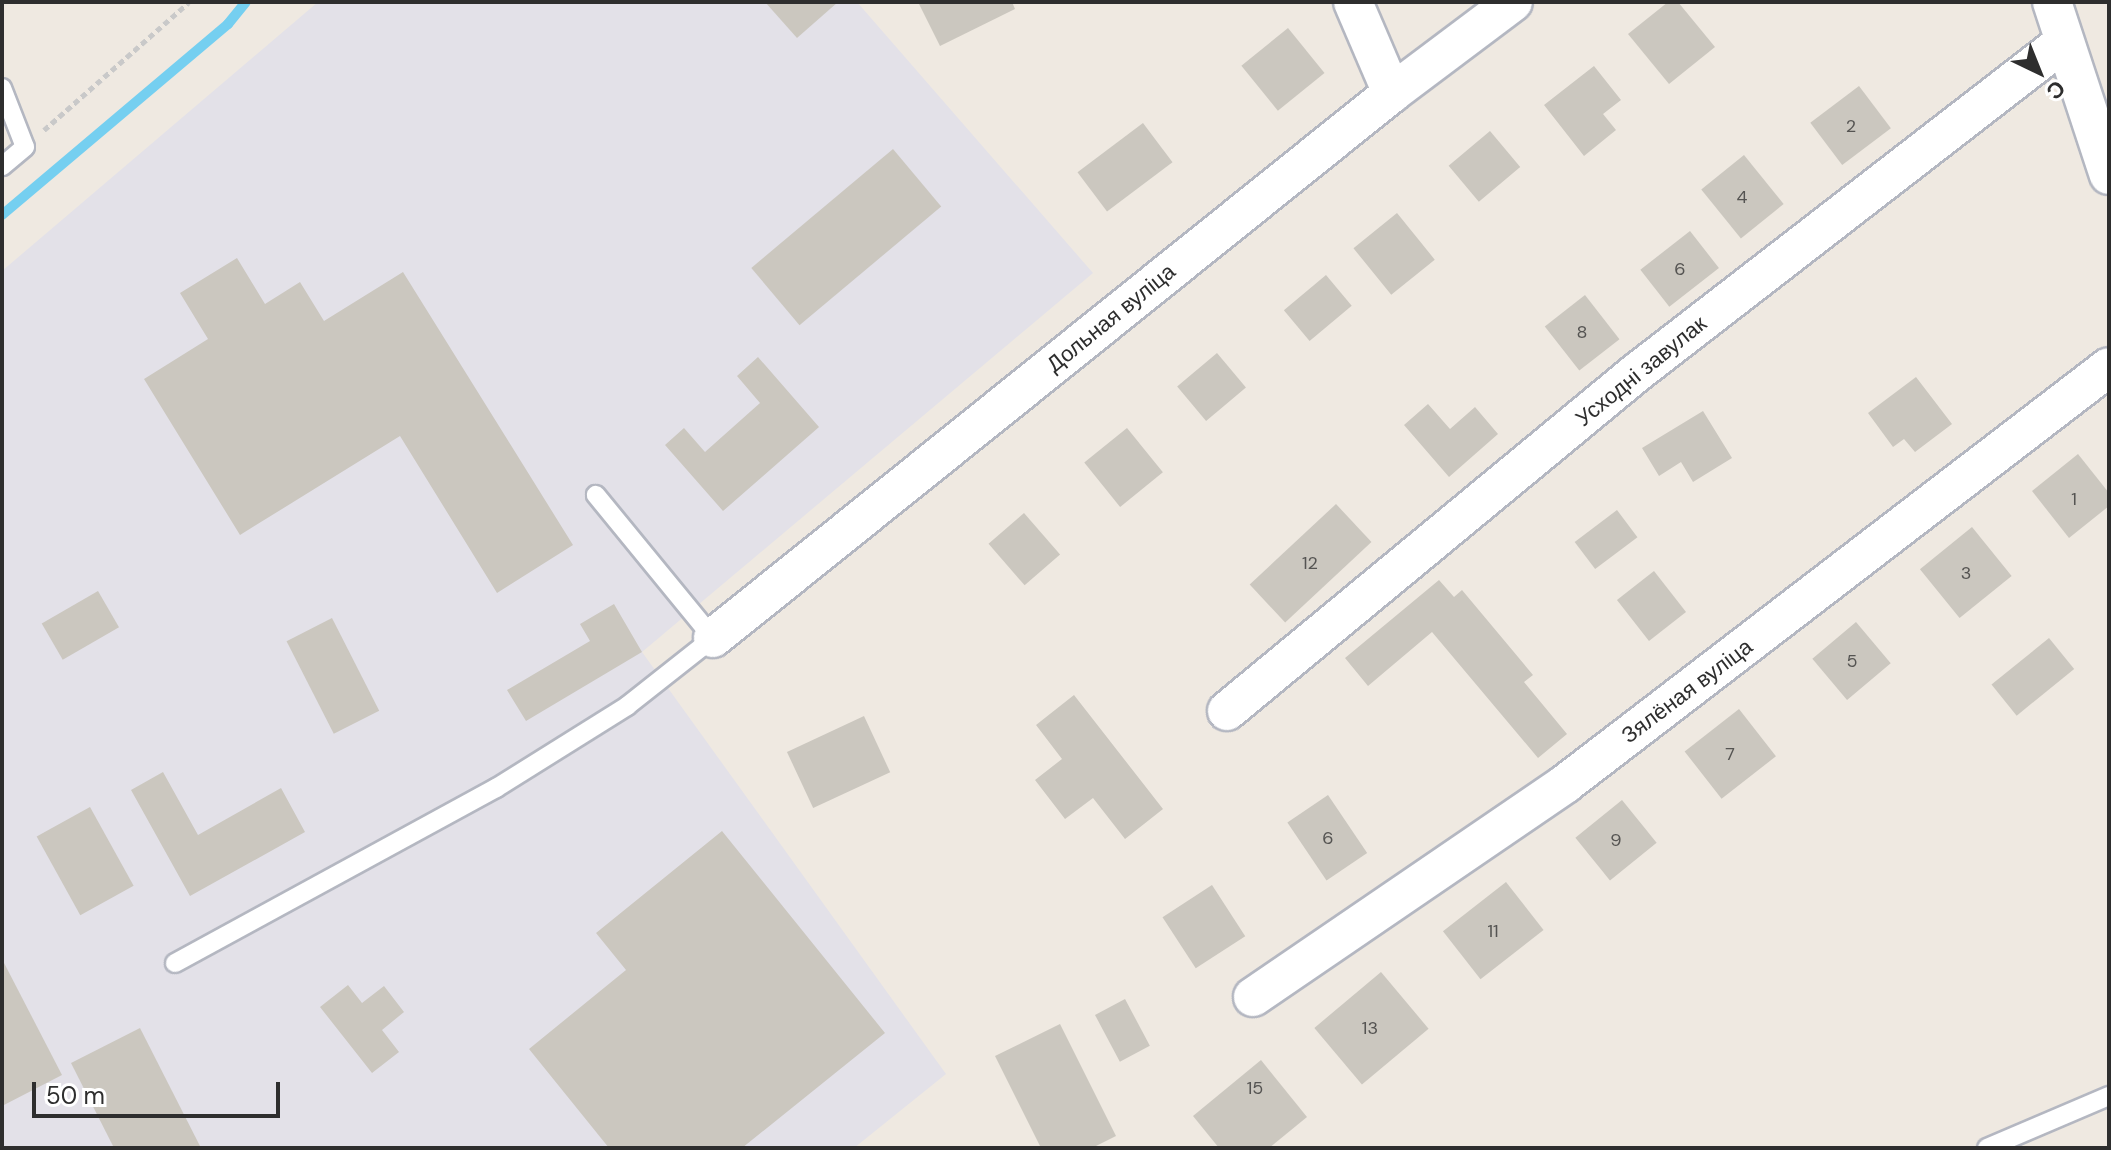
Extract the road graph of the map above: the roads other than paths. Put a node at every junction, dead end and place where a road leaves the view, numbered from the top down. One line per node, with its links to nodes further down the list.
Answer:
1 (1353, 2): 6 (street)
2 (1513, 2): 6 (street, Дольная вуліца)
3 (2052, 2): 4 (street)
4 (2064, 42): 8 (street); 12 (street, Усходні завулак)
5 (2, 88): 7 (lane)
6 (1392, 93): 11 (street, Дольная вуліца)
7 (2, 166)
8 (2109, 175)
9 (2109, 367): 14 (street, Зялёная вуліца)
10 (596, 495): 11 (lane)
11 (713, 638): 13 (lane)
12 (1227, 711)
13 (175, 963)
14 (1253, 997)
15 (2109, 1096): 16 (lane)
16 (1987, 1148)

